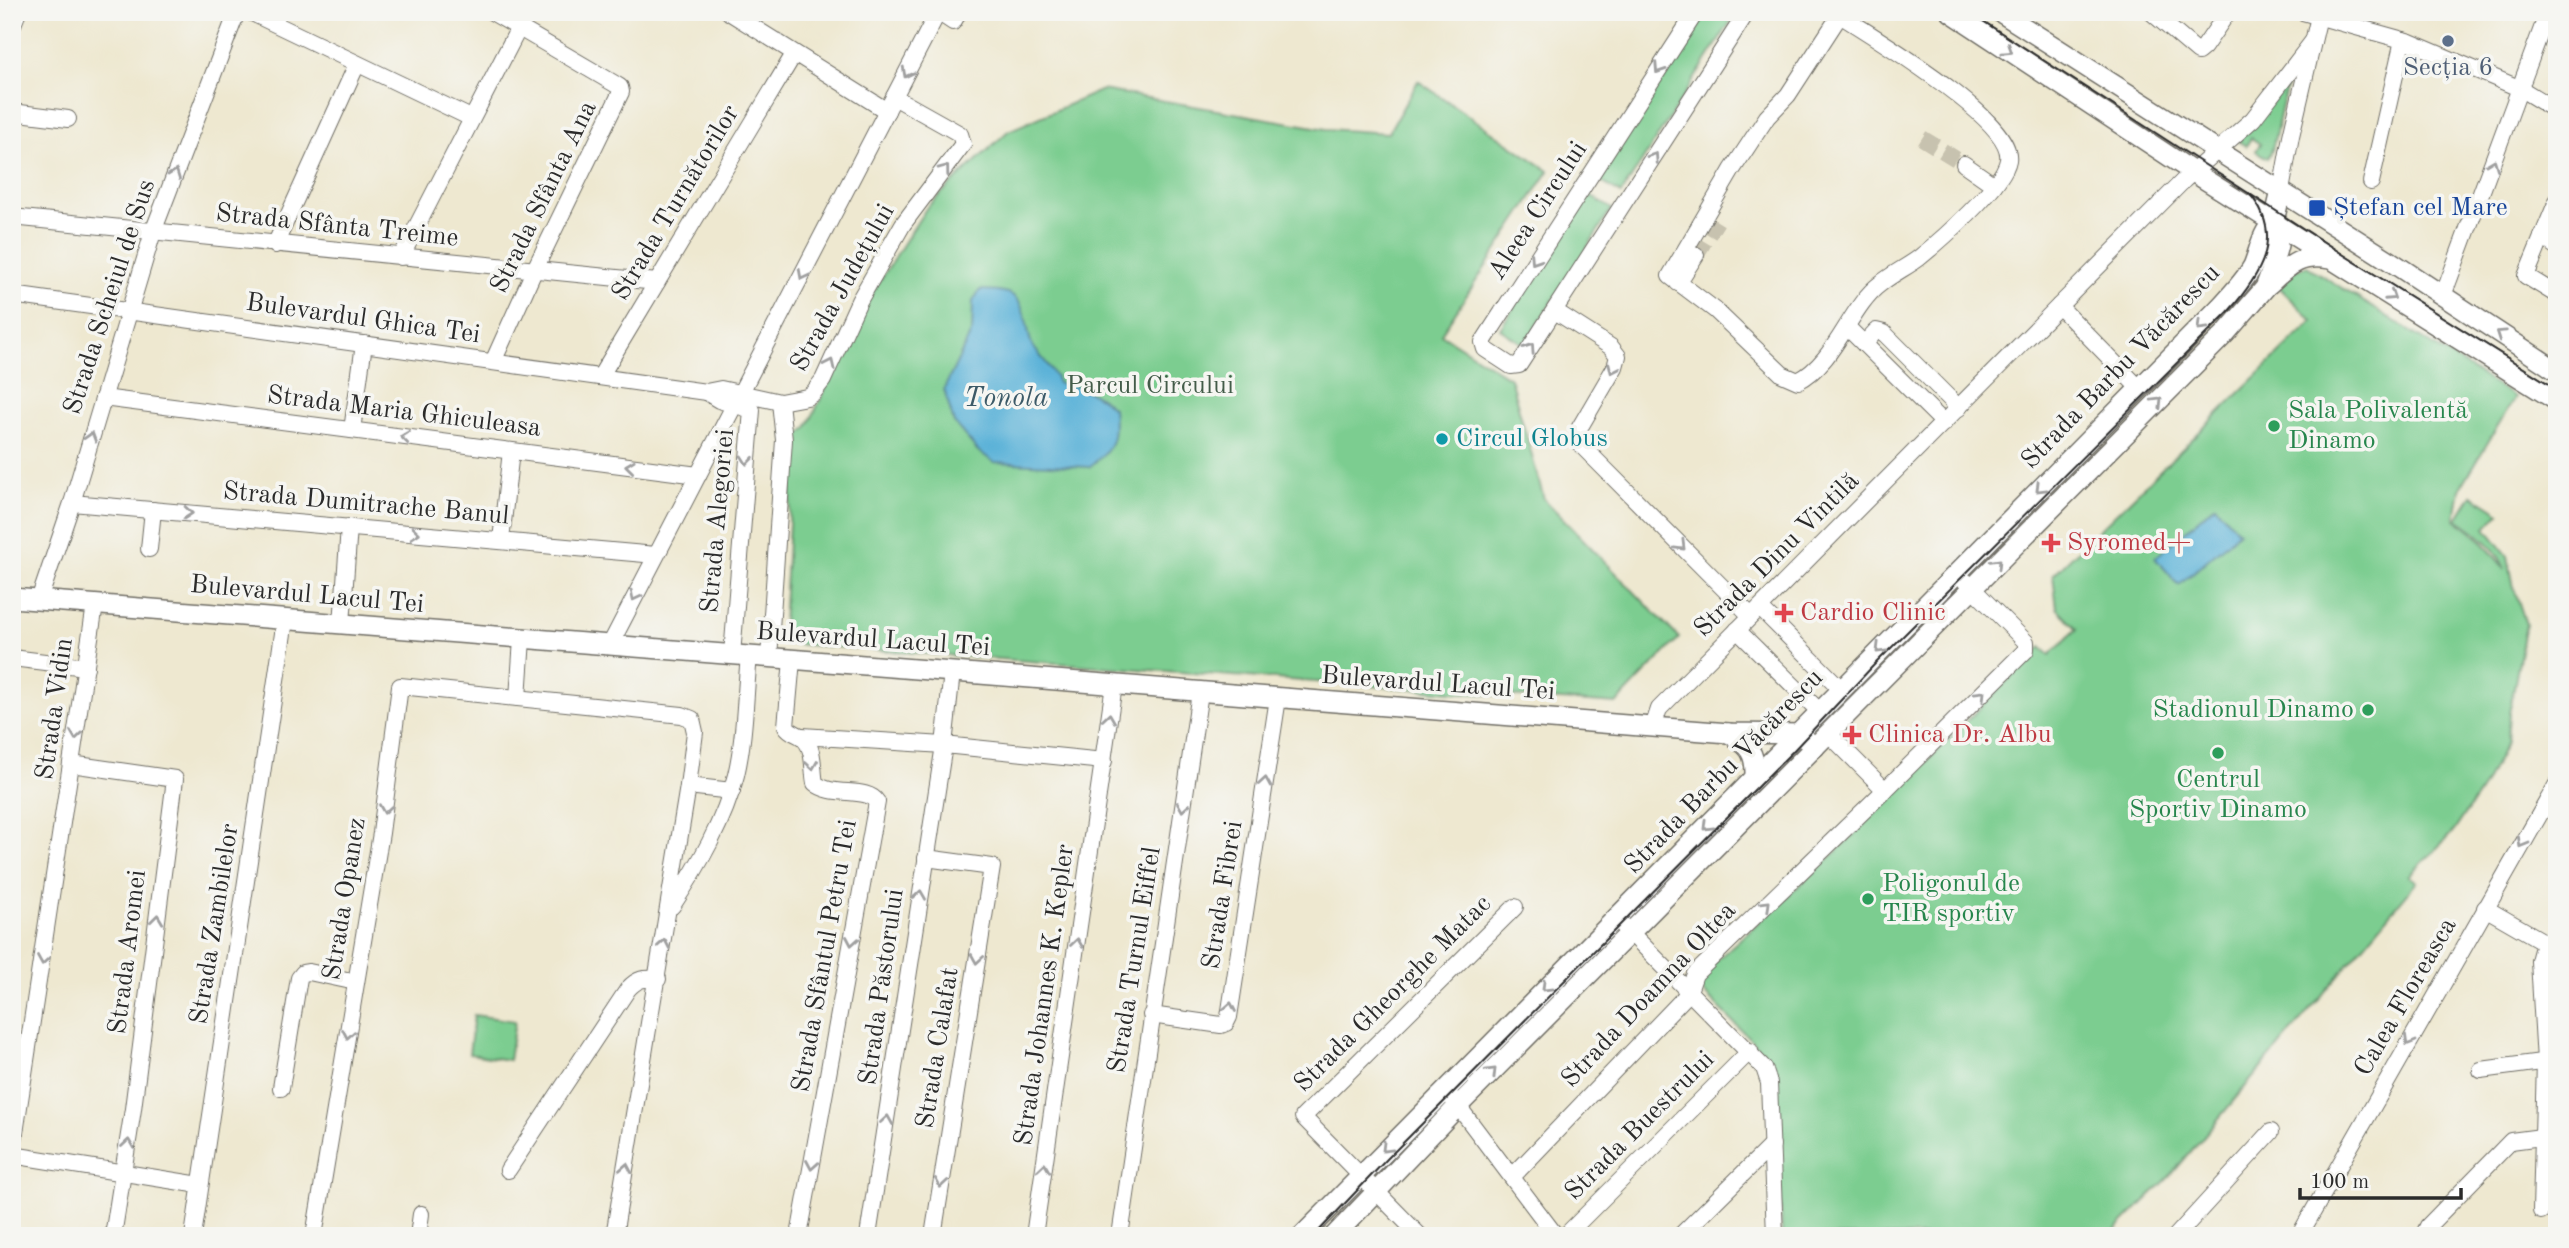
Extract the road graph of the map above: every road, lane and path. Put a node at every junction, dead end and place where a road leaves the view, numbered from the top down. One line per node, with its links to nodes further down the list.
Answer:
1 (18, 12): 19 (street)
2 (237, 12): 40 (street, Strada Scheiul de Sus, one-way to 2)
3 (250, 12): 18 (street)
4 (492, 12): 20 (street)
5 (527, 12): 20 (street)
6 (729, 12): 23 (street)
7 (938, 12): 8 (street); 26 (street, Strada Județului, one-way to 26)
8 (959, 12)
9 (1696, 12): 55 (street, Aleea Circului, one-way to 55)
10 (1747, 12): 55 (street, Aleea Circului, one-way to 10)
11 (1951, 12): 33 (main road, one-way to 33)
12 (2000, 12): 31 (main road)
13 (2151, 12): 16 (street)
14 (2303, 12): 17 (street)
15 (2549, 12): 25 (street)
16 (2222, 15)
17 (2319, 15): 21 (street); 22 (street)
18 (277, 18): 24 (street)
19 (12, 27)
20 (518, 28): 29 (street); 47 (street, Strada Sfânta Ana)
21 (2403, 40): 25 (street); 34 (street)
22 (2313, 41): 31 (street, Strada Dinu Vintilă); 36 (street)
23 (794, 54): 26 (street); 48 (street, Strada Turnătorilor)
24 (357, 64): 29 (street); 42 (street)
25 (2521, 89): 27 (street); 53 (street, one-way to 25)
26 (891, 104): 65 (street, Strada Județului, one-way to 65); 67 (street, Strada Județului, one-way to 26)
27 (2557, 111)
28 (12, 112): 30 (street)
29 (471, 118): 45 (street)
30 (68, 119)
31 (2217, 151): 33 (street, Strada Dinu Vintilă); 36 (main road)
32 (1964, 164): 35 (street)
33 (2193, 172): 39 (main road); 54 (street, Strada Dinu Vintilă)
34 (2371, 182)
35 (1994, 185): 49 (street); 57 (street)
36 (2281, 191): 39 (main road); 53 (main road)
37 (2557, 201): 41 (street)
38 (12, 217): 40 (street, Strada Sfânta Treime)
39 (2274, 221): 46 (main road); 50 (main road, Strada Barbu Văcărescu); 63 (main road, Strada Barbu Văcărescu, one-way to 63)
40 (153, 232): 42 (street, Strada Sfânta Treime); 56 (street, Strada Scheiul de Sus)
41 (2542, 237): 43 (street); 52 (street)
42 (275, 245): 45 (street, Strada Sfânta Treime)
43 (2557, 247)
44 (1696, 255): 49 (street)
45 (401, 257): 47 (street, Strada Sfânta Treime)
46 (2333, 259): 50 (main road); 66 (main road, one-way to 66)
47 (534, 271): 48 (street, Strada Sfânta Treime); 60 (street, Strada Sfânta Ana)
48 (657, 282): 62 (street, Strada Turnătorilor)
49 (1678, 284): 57 (street)
50 (2265, 288): 81 (main road, Strada Barbu Văcărescu, one-way to 50)
51 (12, 295): 56 (street, Bulevardul Ghica Tei)
52 (2557, 295)
53 (2443, 296): 61 (main road, one-way to 53)
54 (2059, 306): 63 (street); 68 (street, Strada Dinu Vintilă)
55 (1555, 311): 85 (street, one-way to 85)
56 (129, 312): 58 (street, Bulevardul Ghica Tei); 64 (street, Strada Scheiul de Sus)
57 (1847, 327): 59 (street)
58 (364, 344): 60 (street, Bulevardul Ghica Tei); 71 (street)
59 (1864, 344): 68 (street); 70 (street)
60 (493, 362): 62 (street, Bulevardul Ghica Tei)
61 (2557, 372)
62 (600, 377): 65 (street, Bulevardul Ghica Tei)
63 (2139, 388): 80 (main road, Strada Barbu Văcărescu, one-way to 80)
64 (103, 398): 71 (street, Strada Maria Ghiculeasa); 74 (street, Strada Scheiul de Sus, one-way to 64)
65 (738, 399): 67 (street); 69 (street, Strada Alegoriei); 73 (street, Strada Județului)
66 (2557, 401)
67 (781, 408): 69 (street); 93 (street)
68 (1959, 408): 70 (street, Strada Dinu Vintilă)
69 (752, 410): 91 (street, Strada Alegoriei, one-way to 91)
70 (1944, 423): 85 (street, Strada Dinu Vintilă)
71 (352, 430): 72 (street, Strada Maria Ghiculeasa, one-way to 71)
72 (511, 451): 73 (street, Strada Maria Ghiculeasa, one-way to 72); 77 (street)
73 (698, 475): 79 (street, Strada Județului)
74 (72, 503): 75 (street, Strada Dumitrache Banul); 83 (street, Strada Scheiul de Sus)
75 (153, 510): 76 (street, Strada Dumitrache Banul, one-way to 76); 78 (street)
76 (349, 527): 77 (street, Strada Dumitrache Banul, one-way to 77); 87 (street)
77 (501, 540): 79 (street, Strada Dumitrache Banul)
78 (149, 549)
79 (656, 555): 90 (street, Strada Județului, one-way to 90)
80 (1957, 572): 81 (street, Strada Doamna Oltea); 98 (main road, Strada Barbu Văcărescu, one-way to 98)
81 (1972, 588): 107 (main road, Strada Barbu Văcărescu); 114 (street, Strada Doamna Oltea, one-way to 81)
82 (12, 598): 83 (main road, Bulevardul Lacul Tei)
83 (38, 600): 84 (main road, Bulevardul Lacul Tei)
84 (95, 605): 86 (main road, Bulevardul Lacul Tei); 95 (street, Strada Vidin)
85 (1755, 612): 88 (street, Strada Dinu Vintilă); 98 (street)
86 (285, 620): 87 (main road, Bulevardul Lacul Tei); 143 (street, Strada Zambilelor)
87 (342, 624): 89 (main road, Bulevardul Lacul Tei)
88 (1737, 630): 102 (street); 103 (street, Strada Dinu Vintilă)
89 (522, 639): 90 (main road, Bulevardul Lacul Tei); 100 (street)
90 (610, 645): 91 (main road, Bulevardul Lacul Tei)
91 (740, 656): 93 (main road, Bulevardul Lacul Tei); 115 (street, Strada Alegoriei)
92 (12, 658): 95 (street)
93 (769, 658): 94 (main road, Bulevardul Lacul Tei)
94 (792, 660): 96 (main road, Bulevardul Lacul Tei); 106 (street, Strada Sfântul Petru Tei)
95 (86, 667): 111 (street, Strada Vidin, one-way to 111)
96 (951, 672): 97 (main road, Bulevardul Lacul Tei); 108 (street, Strada Păstorului)
97 (1114, 685): 99 (main road, Bulevardul Lacul Tei); 110 (street, Strada Johannes K. Kepler, one-way to 97)
98 (1841, 690): 102 (main road, Strada Barbu Văcărescu)
99 (1200, 692): 101 (main road, Bulevardul Lacul Tei); 128 (street, Strada Turnul Eiffel, one-way to 128)
100 (517, 698): 113 (street, Strada Opanez); 125 (street, Strada Opanez, one-way to 125)
101 (1278, 698): 103 (main road, Bulevardul Lacul Tei); 128 (street, Strada Fibrei, one-way to 101)
102 (1819, 711): 105 (main road, Strada Barbu Văcărescu)
103 (1653, 727): 104 (main road, Bulevardul Lacul Tei)
104 (1729, 733): 105 (main road, Bulevardul Lacul Tei); 109 (main road, Bulevardul Lacul Tei); 112 (main road)
105 (1798, 734): 107 (main road); 109 (main road, Strada Barbu Văcărescu)
106 (802, 736): 108 (street); 152 (street, Strada Sfântul Petru Tei, one-way to 152)
107 (1822, 740): 109 (main road, Bulevardul Lacul Tei); 114 (street); 122 (main road, Strada Barbu Văcărescu)
108 (944, 745): 110 (street); 117 (street, Strada Păstorului)
109 (1782, 752): 112 (main road, Strada Barbu Văcărescu)
110 (1104, 761): 155 (street, Strada Johannes K. Kepler, one-way to 110)
111 (72, 764): 138 (street, Strada Vidin, one-way to 138); 140 (street, Strada Aromei, one-way to 111)
112 (1755, 778): 121 (main road, Strada Barbu Văcărescu, one-way to 121)
113 (688, 786): 115 (street); 120 (street)
114 (1885, 790): 126 (street, Strada Doamna Oltea, one-way to 114)
115 (732, 791): 120 (street, Strada Alegoriei)
116 (2555, 791): 119 (street, Calea Floreasca, one-way to 119)
117 (926, 858): 153 (street, Strada Păstorului, one-way to 117); 154 (street, Strada Calafat, one-way to 154)
118 (1515, 907): 141 (street, Strada Gheorghe Matac)
119 (2485, 908): 123 (street); 165 (street, Calea Floreasca, one-way to 165)
120 (669, 911): 124 (street, one-way to 120)
121 (1616, 918): 122 (street); 133 (main road, Strada Barbu Văcărescu, one-way to 133)
122 (1631, 934): 126 (street); 134 (main road, Strada Barbu Văcărescu, one-way to 122)
123 (2550, 940): 127 (street)
124 (658, 979): 139 (street); 151 (street, one-way to 124)
125 (356, 982): 132 (street); 149 (street, Strada Opanez, one-way to 149)
126 (1689, 991): 129 (street); 142 (street, Strada Doamna Oltea)
127 (2549, 1004): 130 (street)
128 (1151, 1015): 156 (street, Strada Turnul Eiffel)
129 (1750, 1051): 137 (street); 161 (street, Strada Buestrului)
130 (2551, 1060): 131 (street); 136 (street)
131 (2480, 1070)
132 (281, 1088)
133 (1445, 1089): 134 (street); 141 (main road, Strada Barbu Văcărescu, one-way to 141)
134 (1458, 1106): 142 (street); 144 (main road, Strada Barbu Văcărescu)
135 (2271, 1132): 164 (street)
136 (2549, 1136): 145 (street); 166 (street)
137 (1773, 1145): 162 (street); 163 (street)
138 (12, 1154): 140 (street, Strada Vidin)
139 (508, 1170)
140 (124, 1172): 143 (street, Strada Vidin); 147 (street, Strada Aromei)
141 (1361, 1175): 144 (street); 157 (main road, Strada Barbu Văcărescu)
142 (1512, 1177): 160 (street)
143 (200, 1185): 148 (street, Strada Zambilelor)
144 (1376, 1191): 158 (main road, Strada Barbu Văcărescu); 159 (street)
145 (2540, 1211)
146 (421, 1214): 150 (street)
147 (113, 1236)
148 (193, 1236)
149 (314, 1236)
150 (418, 1236)
151 (614, 1236)
152 (799, 1236)
153 (868, 1236)
154 (933, 1236)
155 (1034, 1236)
156 (1120, 1236)
157 (1302, 1236)
158 (1334, 1236)
159 (1420, 1236)
160 (1556, 1236)
161 (1565, 1236)
162 (1680, 1236)
163 (1775, 1236)
164 (2176, 1236)
165 (2299, 1236)
166 (2423, 1236)

